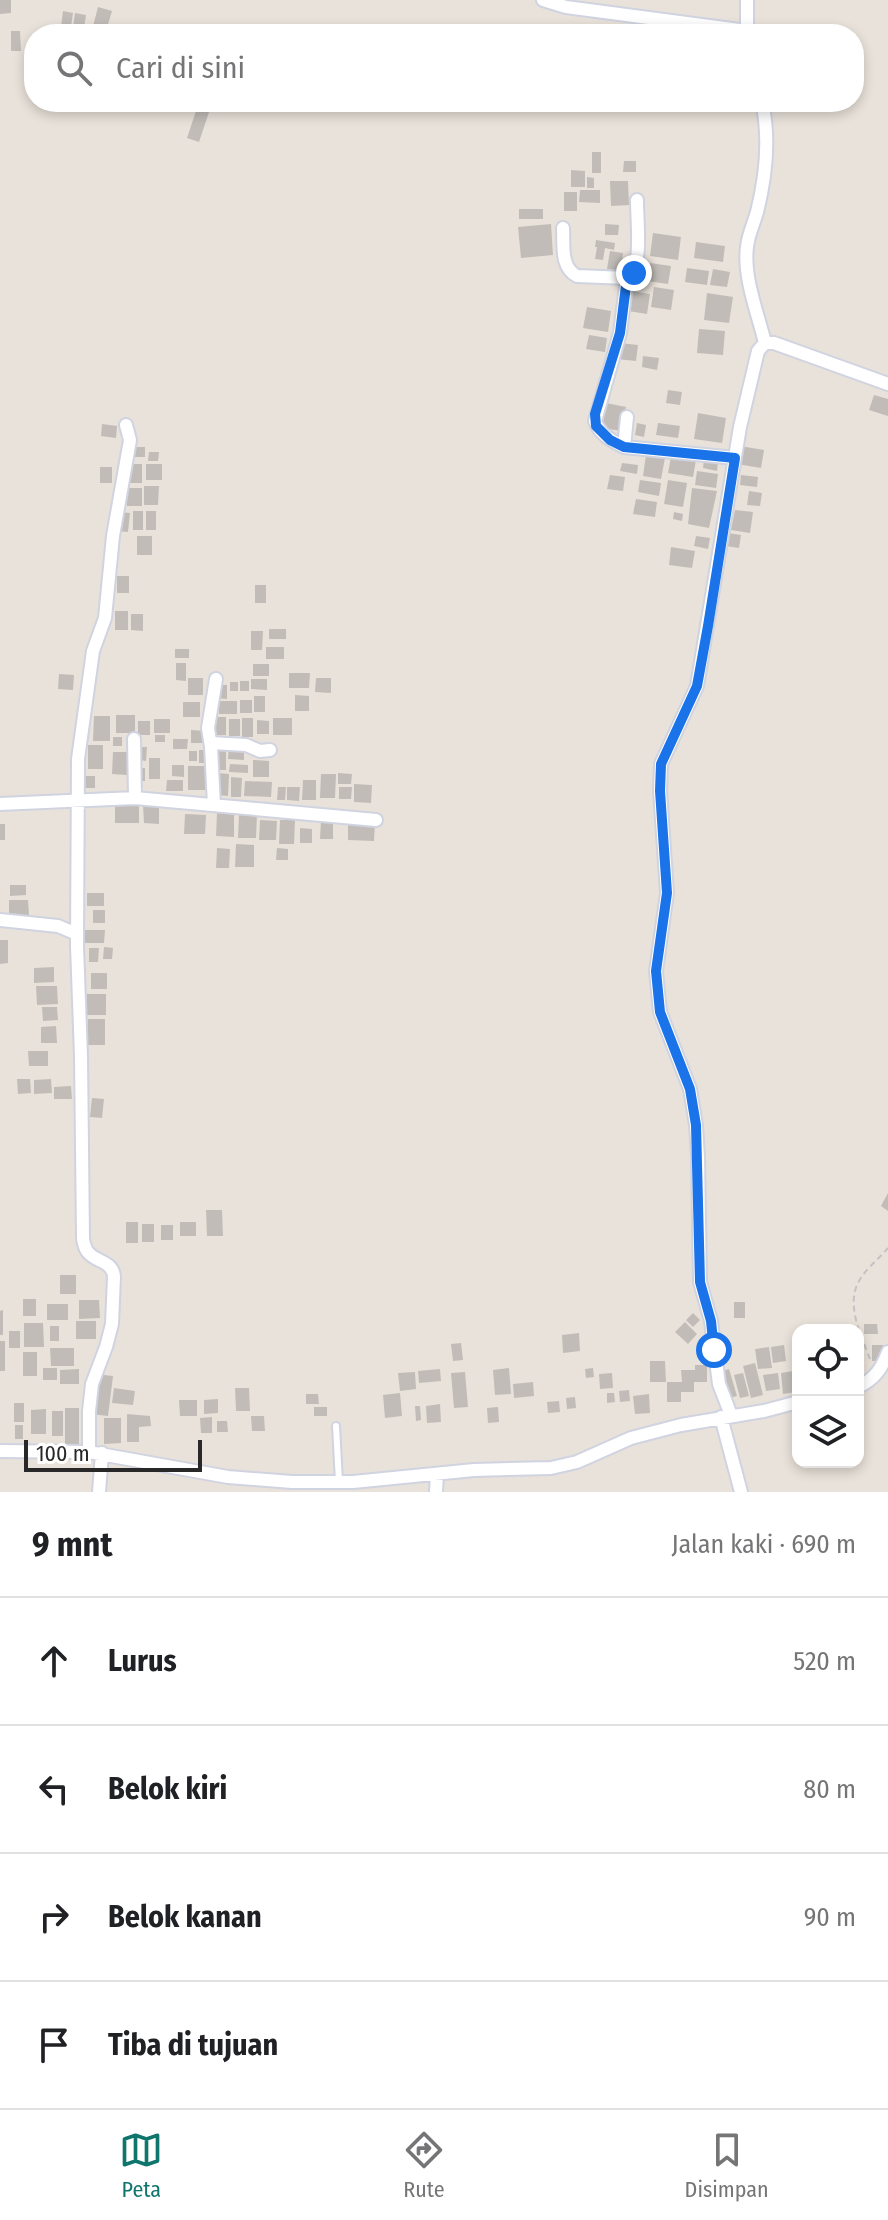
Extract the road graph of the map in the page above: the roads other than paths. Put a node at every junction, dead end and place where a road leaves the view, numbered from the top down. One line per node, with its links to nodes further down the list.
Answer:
1 (543, 0): 3 (street)
2 (747, 0): 4 (street)
3 (684, 24)
4 (747, 24)
5 (764, 112): 9 (street)
6 (637, 200): 8 (street)
7 (563, 228): 8 (street)
8 (627, 278): 13 (street)
9 (765, 343): 10 (street); 14 (street)
10 (888, 384)
11 (627, 417): 13 (street)
12 (126, 425): 20 (street)
13 (624, 447): 14 (street)
14 (735, 458): 29 (street)
15 (216, 679): 17 (street)
16 (134, 739): 19 (street)
17 (211, 743): 18 (street); 22 (street)
18 (270, 750)
19 (135, 798): 20 (street); 22 (street)
20 (77, 800): 21 (street); 25 (street)
21 (0, 804)
22 (214, 805): 23 (street)
23 (376, 820)
24 (0, 920): 25 (street)
25 (77, 934): 32 (street)
26 (888, 1352): 27 (street)
27 (864, 1383)
28 (792, 1404): 29 (street)
29 (726, 1416): 33 (street); 38 (street)
30 (336, 1426): 34 (lane)
31 (0, 1451): 32 (street)
32 (95, 1453): 35 (street); 36 (street)
33 (437, 1474): 34 (street); 37 (street)
34 (339, 1482): 35 (street)
35 (248, 1485)
36 (99, 1492)
37 (436, 1492)
38 (741, 1492)

